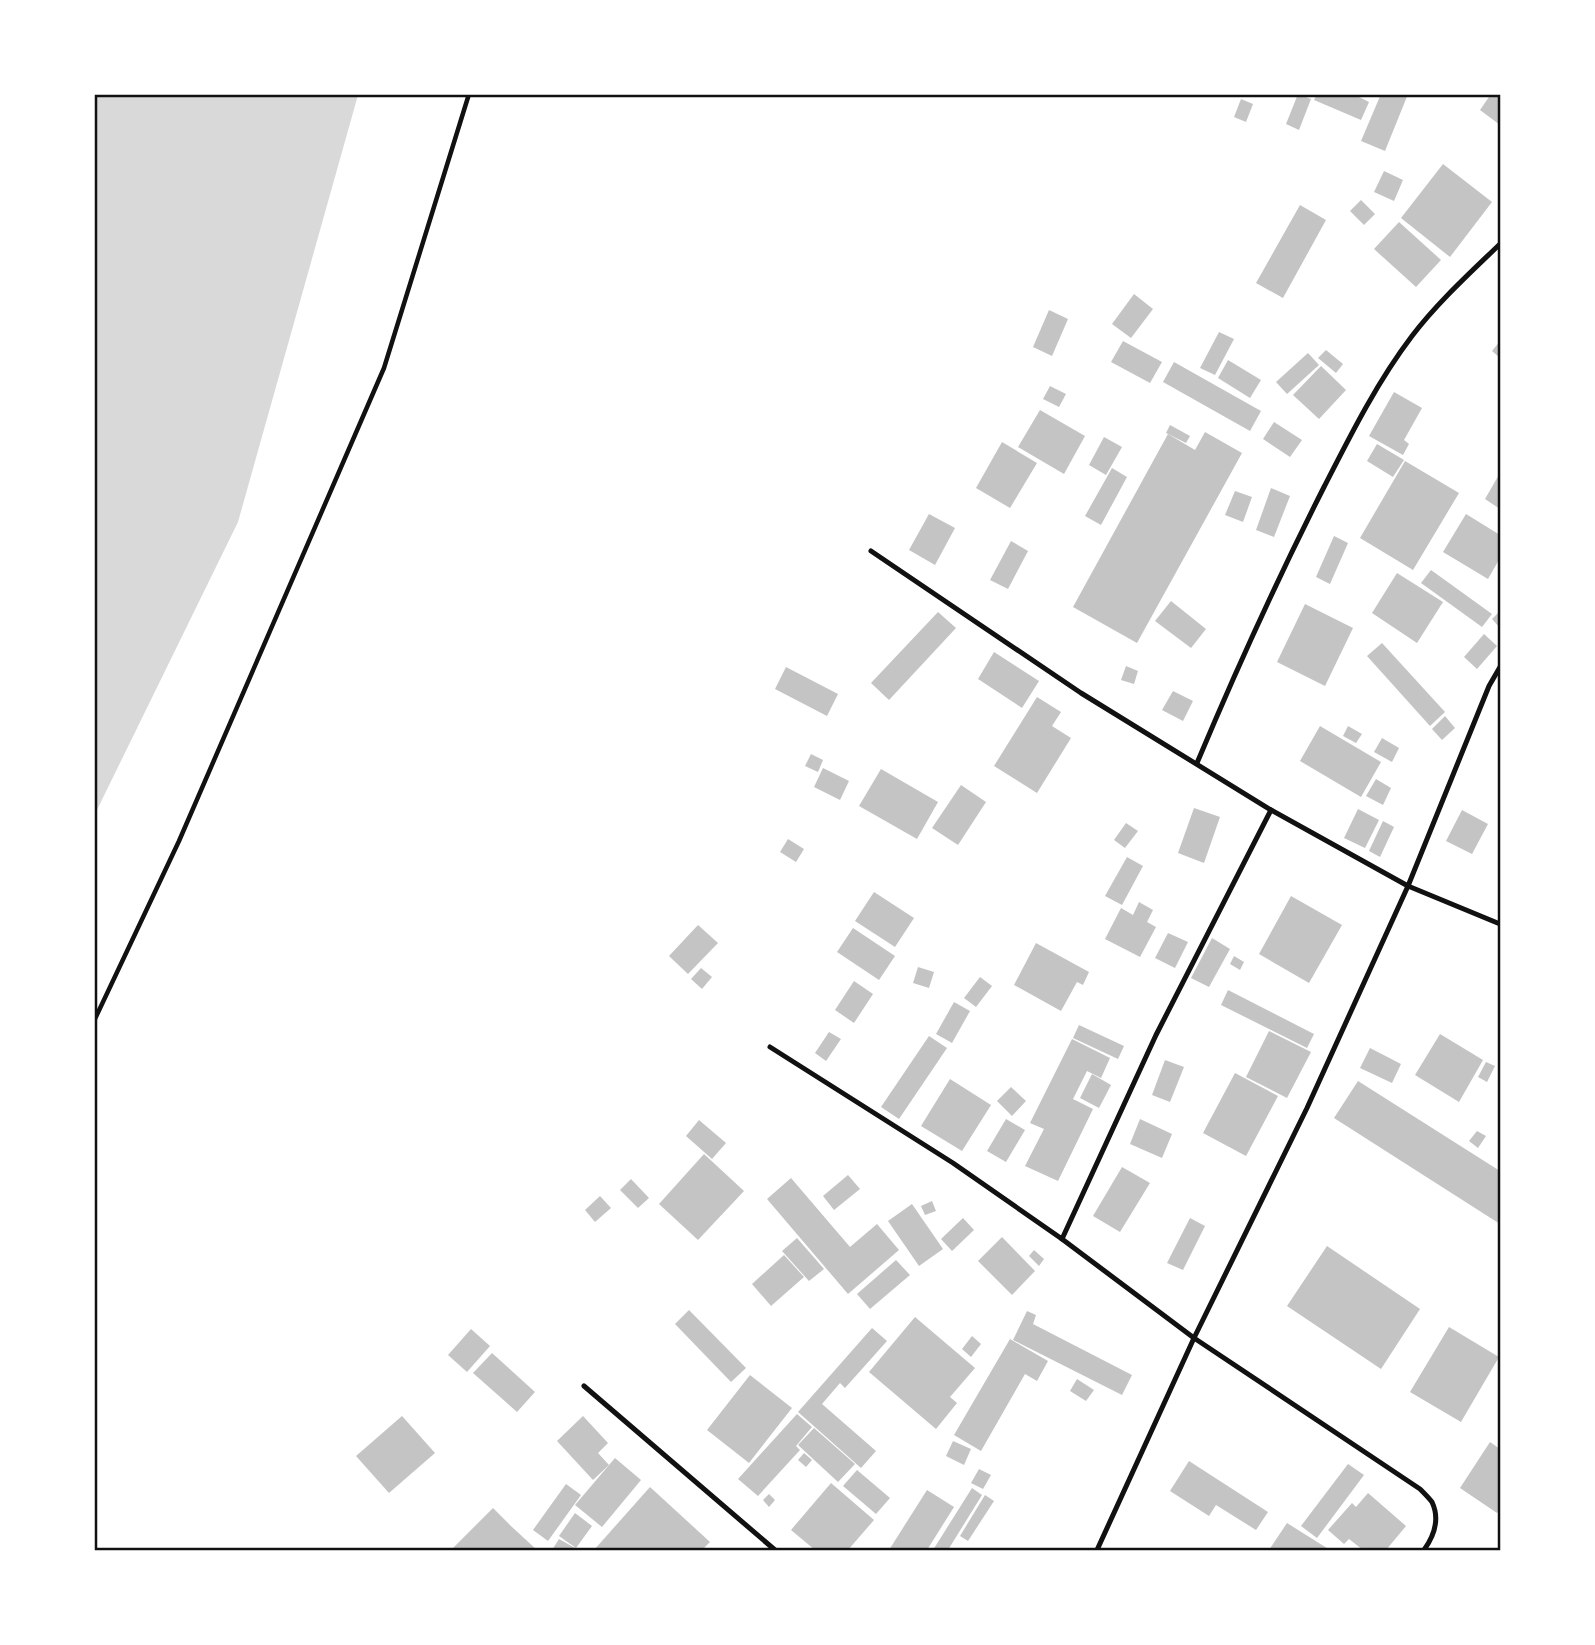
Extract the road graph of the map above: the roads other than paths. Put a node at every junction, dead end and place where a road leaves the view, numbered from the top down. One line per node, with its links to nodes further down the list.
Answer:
1 (1500, 244): 4 (lane)
2 (871, 551): 4 (lane)
3 (1500, 667): 6 (lane)
4 (1197, 763): 5 (lane)
5 (1271, 810): 6 (lane); 9 (lane)
6 (1408, 886): 7 (lane); 10 (lane)
7 (1500, 924)
8 (770, 1047): 9 (lane)
9 (1062, 1239): 10 (lane)
10 (1194, 1338): 13 (lane); 14 (lane)
11 (584, 1386): 12 (lane)
12 (775, 1550)
13 (1097, 1550)
14 (1424, 1550)

